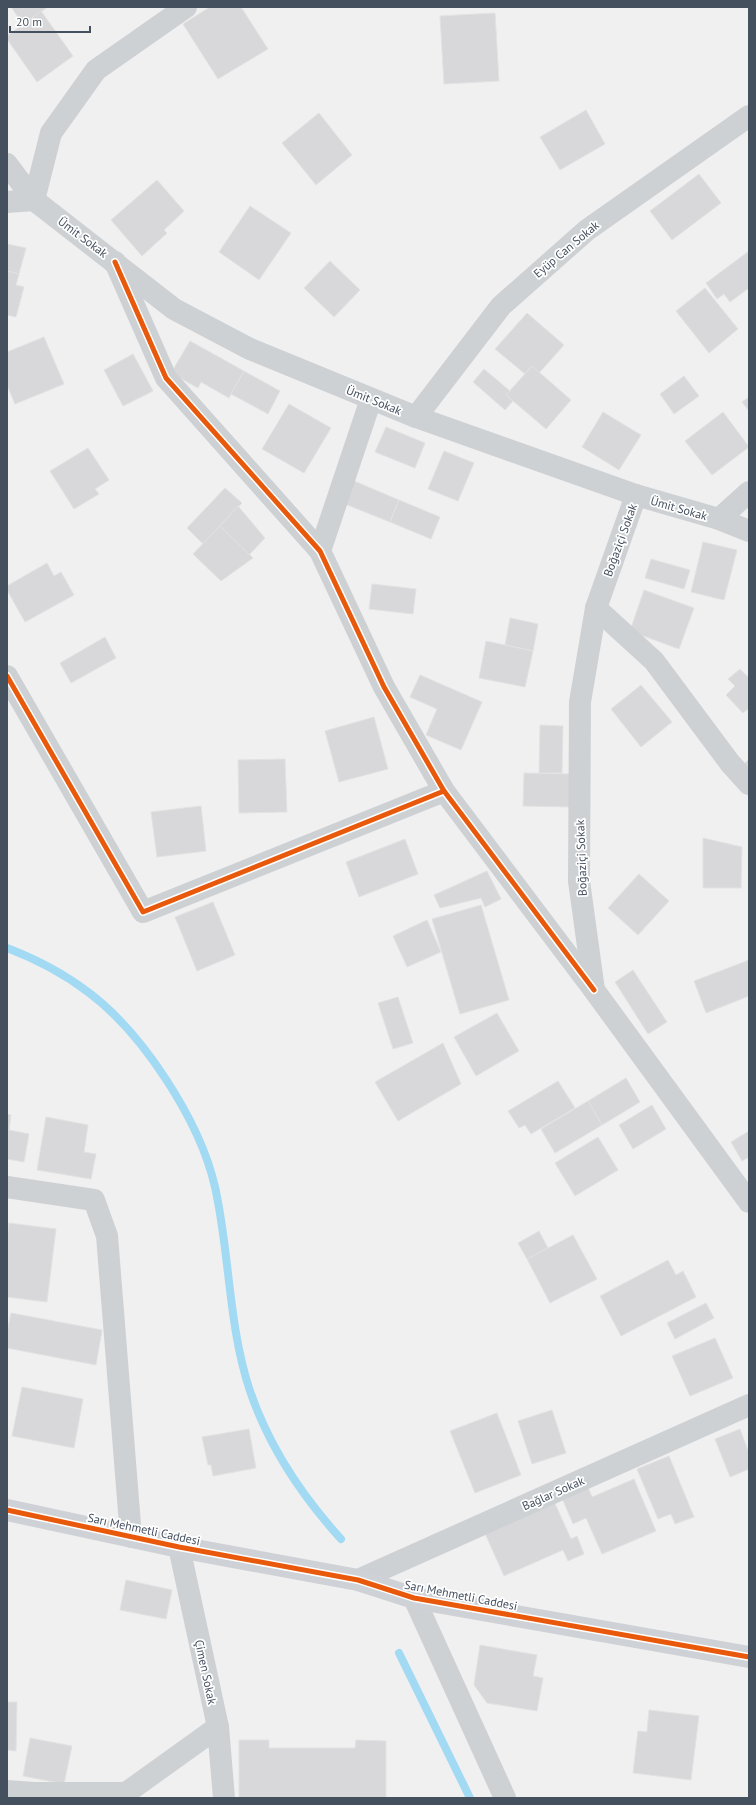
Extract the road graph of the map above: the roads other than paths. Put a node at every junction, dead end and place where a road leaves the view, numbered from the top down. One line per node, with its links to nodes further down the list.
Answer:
1 (186, 7): 2 (street)
2 (164, 13): 5 (street)
3 (749, 116): 9 (street, Eyüp Can Sokak)
4 (7, 164): 5 (street, Ümit Sokak)
5 (34, 200): 6 (street); 7 (street, Ümit Sokak)
6 (7, 202)
7 (115, 262): 8 (street, Ümit Sokak); 14 (street)
8 (371, 399): 9 (street, Ümit Sokak); 14 (street)
9 (416, 417): 11 (street, Ümit Sokak)
10 (749, 492): 12 (street)
11 (636, 495): 12 (street, Ümit Sokak); 15 (street, Boğaziçi Sokak)
12 (719, 519): 13 (street, Ümit Sokak)
13 (749, 531)
14 (320, 552): 18 (street)
15 (596, 608): 17 (street); 19 (street, Boğaziçi Sokak)
16 (7, 676): 18 (street)
17 (749, 784)
18 (444, 791): 19 (street)
19 (594, 990): 21 (street, Boğaziçi Sokak)
20 (7, 1187): 24 (street)
21 (749, 1202)
22 (749, 1405): 26 (street, Bağlar Sokak)
23 (7, 1510): 24 (street, Sarı Mehmetli Caddesi)
24 (131, 1537): 25 (street, Sarı Mehmetli Caddesi)
25 (179, 1547): 26 (street, Sarı Mehmetli Caddesi); 29 (street, Çimen Sokak)
26 (358, 1580): 27 (street, Sarı Mehmetli Caddesi)
27 (414, 1598): 28 (street, Sarı Mehmetli Caddesi); 32 (street)
28 (749, 1657)
29 (218, 1728): 30 (street); 31 (street, Çimen Sokak)
30 (7, 1791)
31 (224, 1798)
32 (506, 1798)

